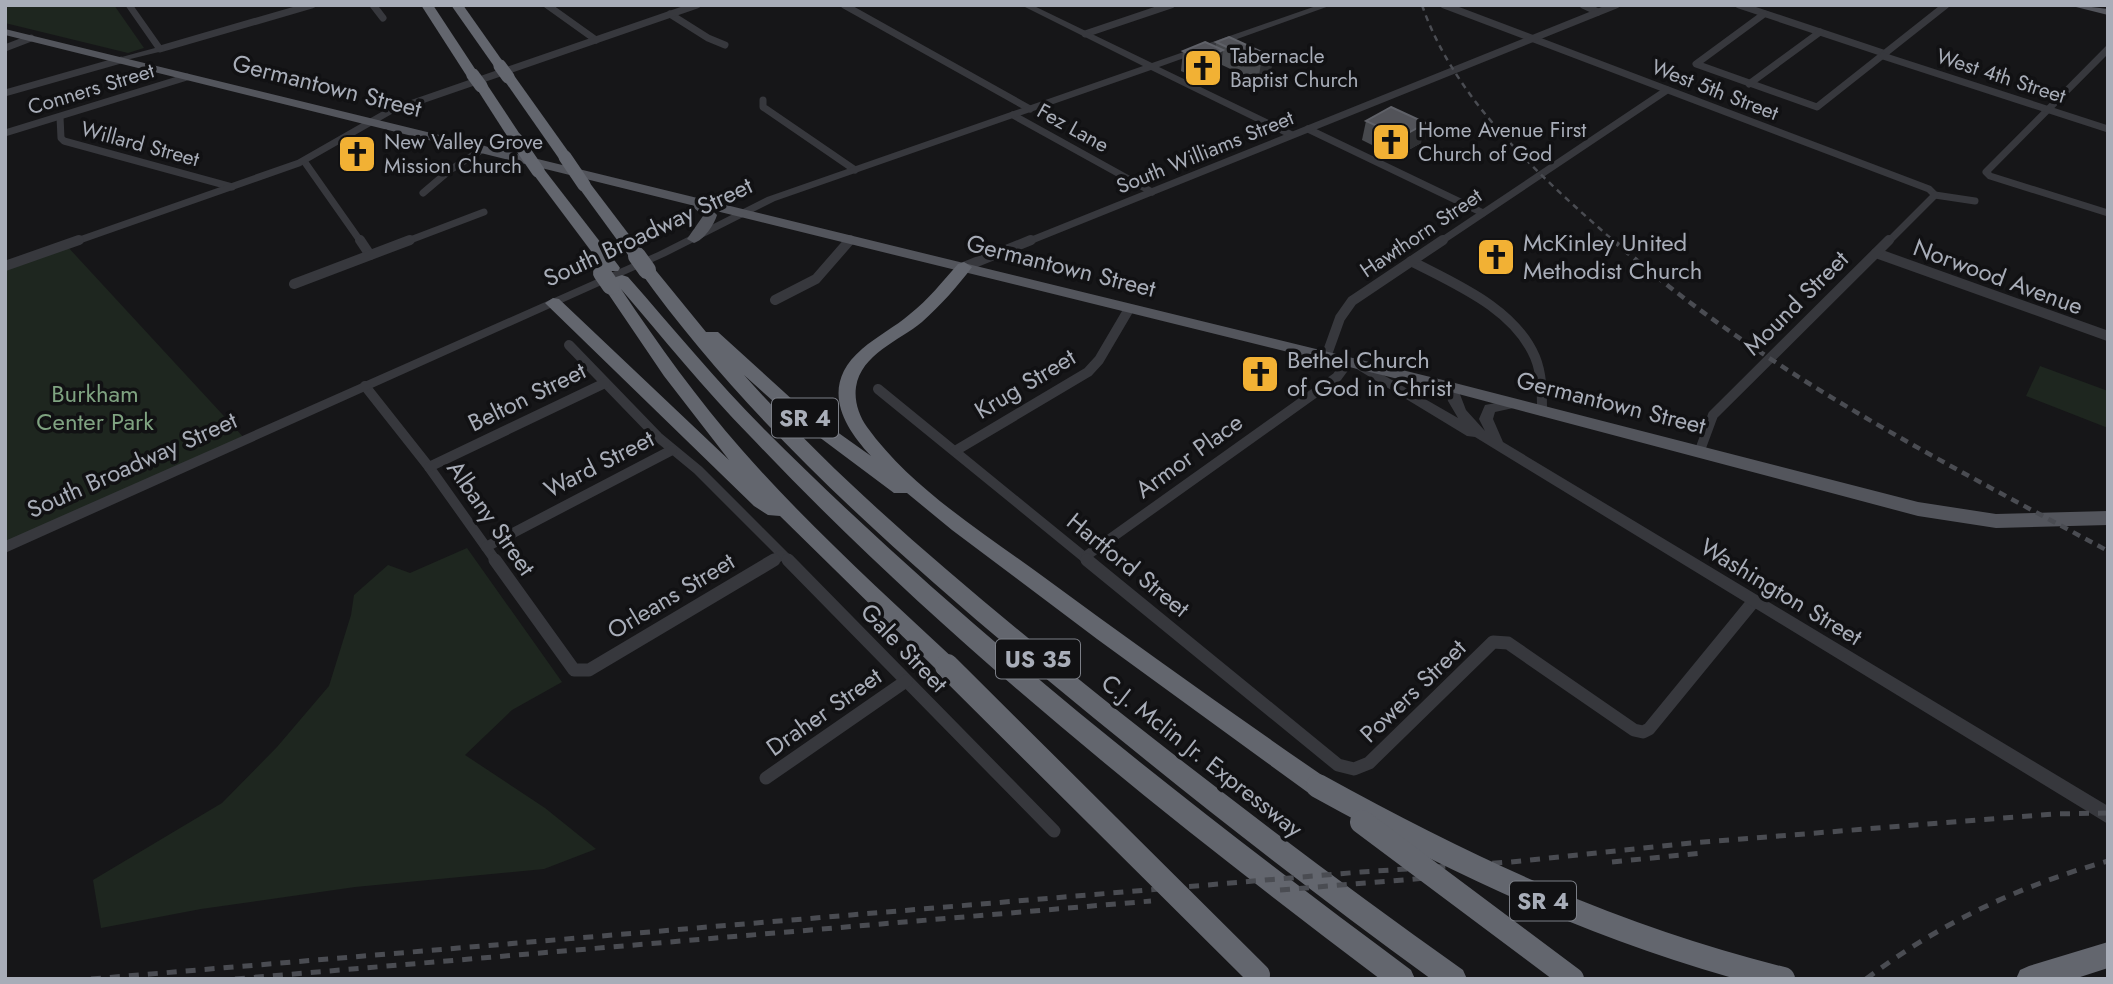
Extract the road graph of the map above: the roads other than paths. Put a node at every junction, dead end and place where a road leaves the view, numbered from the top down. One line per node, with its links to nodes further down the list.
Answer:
1 (130, 5): 31 (street)
2 (312, 5): 31 (street)
3 (373, 5): 22 (street)
4 (427, 5): 53 (highway, bridge)
5 (457, 5): 54 (highway, US 35, bridge)
6 (547, 5): 28 (street)
7 (697, 5): 20 (street)
8 (844, 5): 41 (street)
9 (1025, 5): 25 (street)
10 (1171, 5): 25 (street)
11 (1328, 5): 35 (street, South Broadway Street)
12 (1444, 5): 27 (street, West 5th Street)
13 (1583, 5): 18 (street)
14 (1616, 5): 18 (street, South Williams Street)
15 (1739, 5): 21 (street, West 4th Street)
16 (1946, 5): 33 (street)
17 (2080, 5): 19 (main road)
18 (1598, 12): 27 (street, South Williams Street)
19 (2108, 12)
20 (670, 14): 28 (street); 29 (street)
21 (1764, 14): 24 (street, West 4th Street); 37 (street)
22 (383, 18)
23 (5, 32): 26 (main road, Germantown Street)
24 (1820, 32): 33 (street, West 4th Street); 37 (street)
25 (1085, 34): 35 (street)
26 (32, 38): 30 (street); 34 (main road, Germantown Street)
27 (1532, 39): 38 (street, West 5th Street); 46 (street, South Williams Street)
28 (596, 40): 45 (street)
29 (725, 45)
30 (5, 48)
31 (159, 49): 34 (street)
32 (2108, 49): 42 (street)
33 (1884, 55): 37 (street); 42 (street, West 4th Street)
34 (121, 60): 36 (main road, Germantown Street); 39 (street)
35 (1152, 66): 41 (street, South Broadway Street); 49 (street)
36 (187, 77): 44 (street, Conners Street); 45 (main road, Germantown Street)
37 (1749, 84)
38 (1667, 90): 58 (street, West 5th Street); 62 (street, Hawthorn Street)
39 (5, 93)
40 (763, 100): 52 (street)
41 (1030, 109): 43 (street, South Broadway Street)
42 (2047, 109): 47 (street, West 4th Street); 63 (street)
43 (1013, 115): 52 (street, South Broadway Street); 56 (street, Fez Lane)
44 (60, 117): 48 (street, Conners Street); 55 (street, Willard Street)
45 (368, 121): 50 (main road, Germantown Street); 51 (street)
46 (1308, 129): 49 (street, South Williams Street); 62 (street)
47 (2108, 129)
48 (5, 133)
49 (1292, 135): 56 (street, South Williams Street)
50 (483, 149): 57 (street); 60 (main road, Germantown Street)
51 (303, 161): 55 (street); 69 (street)
52 (855, 170): 64 (street, South Broadway Street)
53 (538, 171): 67 (highway)
54 (584, 185): 71 (highway, US 35)
55 (232, 187): 72 (street)
56 (1152, 192): 73 (street, South Williams Street)
57 (423, 193)
58 (1935, 195): 59 (street, West 5th Street); 68 (street, Mound Street)
59 (1975, 201)
60 (694, 202): 64 (main road, Germantown Street); 65 (main road)
61 (484, 212): 69 (street)
62 (1483, 213): 70 (street, Hawthorn Street)
63 (2108, 213)
64 (744, 214): 65 (street, South Broadway Street); 66 (main road, Germantown Street)
65 (694, 239): 78 (street, South Broadway Street)
66 (850, 240): 73 (main road, Germantown Street); 77 (street)
67 (590, 243): 74 (highway)
68 (1876, 253): 80 (street, Norwood Avenue); 91 (street, Mound Street)
69 (370, 255): 75 (street)
70 (1411, 261): 82 (street, Hawthorn Street); 89 (street)
71 (642, 263): 76 (highway, US 35)
72 (5, 266)
73 (964, 267): 79 (main road, Germantown Street); 98 (highway)
74 (612, 277): 99 (highway); 114 (highway, US 35)
75 (293, 284)
76 (664, 292): 98 (highway, SR 4); 115 (highway, C.J. Mclin Jr. Expressway / US 35)
77 (775, 300)
78 (553, 303): 85 (street, South Broadway Street); 99 (highway)
79 (1129, 309): 82 (main road, Germantown Street); 92 (street, Krug Street)
80 (2108, 336)
81 (569, 345): 84 (street)
82 (1326, 357): 83 (main road, Germantown Street)
83 (1353, 364): 86 (main road, Germantown Street); 94 (street); 103 (street, Armor Place)
84 (605, 383): 90 (street); 95 (street, Belton Street)
85 (365, 387): 95 (street, Albany Street); 100 (street, South Broadway Street)
86 (1451, 387): 88 (main road, Germantown Street); 93 (street, Washington Street)
87 (878, 389): 92 (street, Hartford Street)
88 (1513, 404): 89 (main road, Germantown Street); 93 (street)
89 (1542, 411): 91 (main road, Germantown Street)
90 (673, 450): 96 (street, Ward Street); 101 (street, Ward Street)
91 (1700, 450): 97 (main road, Germantown Street)
92 (955, 451): 103 (street, Hartford Street)
93 (1508, 452): 94 (street, Washington Street)
94 (1524, 462): 104 (street, Washington Street)
95 (429, 467): 101 (street, Albany Street)
96 (723, 495): 102 (street, Gale Street)
97 (2108, 518)
98 (961, 526): 109 (highway, SR 4)
99 (816, 540): 113 (highway, bridge)
100 (5, 547)
101 (486, 547): 105 (street, Albany Street)
102 (782, 555): 105 (street, Orleans Street); 106 (street, Gale Street)
103 (1086, 556): 107 (street, Hartford Street)
104 (1753, 602): 107 (street, Powers Street); 110 (street, Washington Street)
105 (581, 672)
106 (906, 681): 108 (street, Draher Street); 111 (street, Gale Street)
107 (1353, 769)
108 (766, 778)
109 (1318, 786): 116 (highway, bridge); 117 (highway, SR 4, bridge)
110 (2108, 816)
111 (1054, 831)
112 (2108, 955): 118 (highway)
113 (1261, 978)
114 (1402, 979)
115 (1454, 979)
116 (1572, 979)
117 (1783, 979)
118 (2029, 979)

